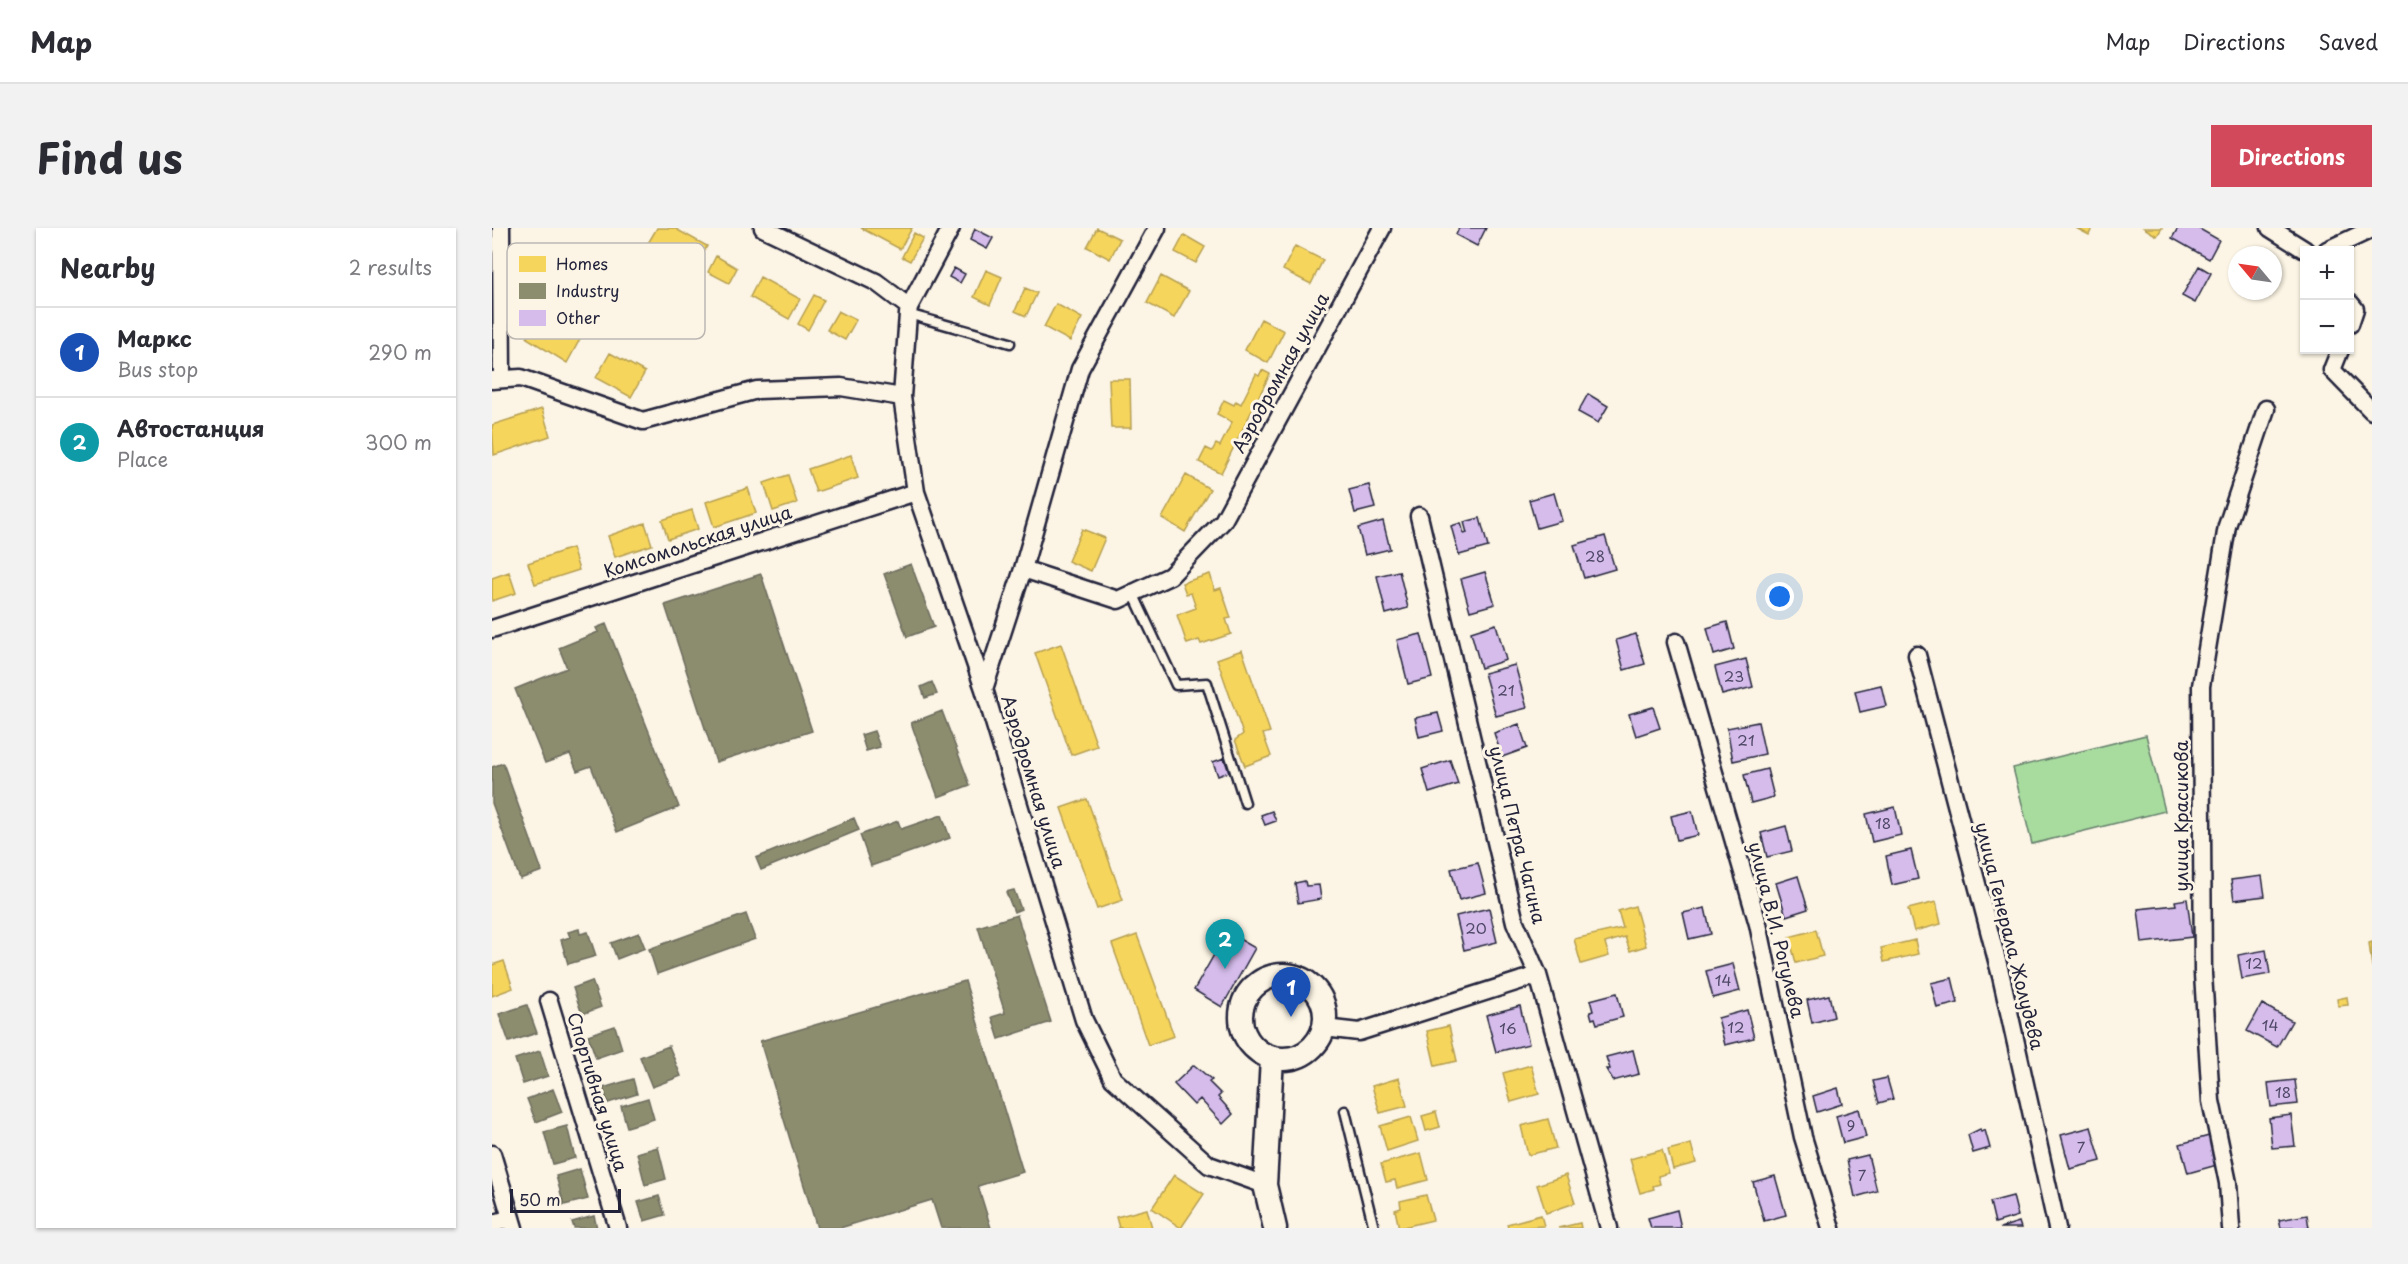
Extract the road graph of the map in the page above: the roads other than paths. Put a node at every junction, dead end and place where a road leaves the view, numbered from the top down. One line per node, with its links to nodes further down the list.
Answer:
1 (501, 228): 13 (street)
2 (763, 228): 10 (street)
3 (951, 228): 10 (street)
4 (1157, 228): 19 (street)
5 (1382, 228): 20 (street, Аэродромная улица)
6 (2270, 228): 8 (street)
7 (2372, 229): 9 (street)
8 (2301, 246)
9 (2336, 246)
10 (908, 310): 11 (lane); 14 (street, Аэродромная улица)
11 (1010, 343)
12 (2338, 354): 16 (street)
13 (497, 380): 14 (street)
14 (902, 397): 17 (street, Аэродромная улица)
15 (2266, 409): 41 (street, улица Красикова)
16 (2372, 411)
17 (916, 492): 21 (street, Комсомольская улица); 24 (street, Аэродромная улица)
18 (1419, 516): 26 (street, улица Петра Чагина)
19 (1023, 569): 20 (street, Аэродромная улица); 24 (street)
20 (1133, 593): 25 (lane)
21 (492, 629)
22 (1676, 642): 39 (street, улица В.И. Рогулева)
23 (1917, 655): 40 (street, улица Генерала Жолудева)
24 (984, 689): 32 (street, Аэродромная улица)
25 (1245, 803)
26 (1539, 975): 28 (street); 38 (street, улица Петра Чагина)
27 (549, 1001): 35 (street, Спортивная улица)
28 (1324, 1028): 29 (street); 29 (street)
29 (1272, 1058): 32 (street)
30 (1345, 1111): 37 (lane)
31 (492, 1154): 33 (street)
32 (1265, 1185): 36 (street)
33 (512, 1223): 34 (street)
34 (492, 1224)
35 (618, 1228)
36 (1275, 1228)
37 (1374, 1228)
38 (1610, 1228)
39 (1831, 1228)
40 (2056, 1228)
41 (2231, 1228)

